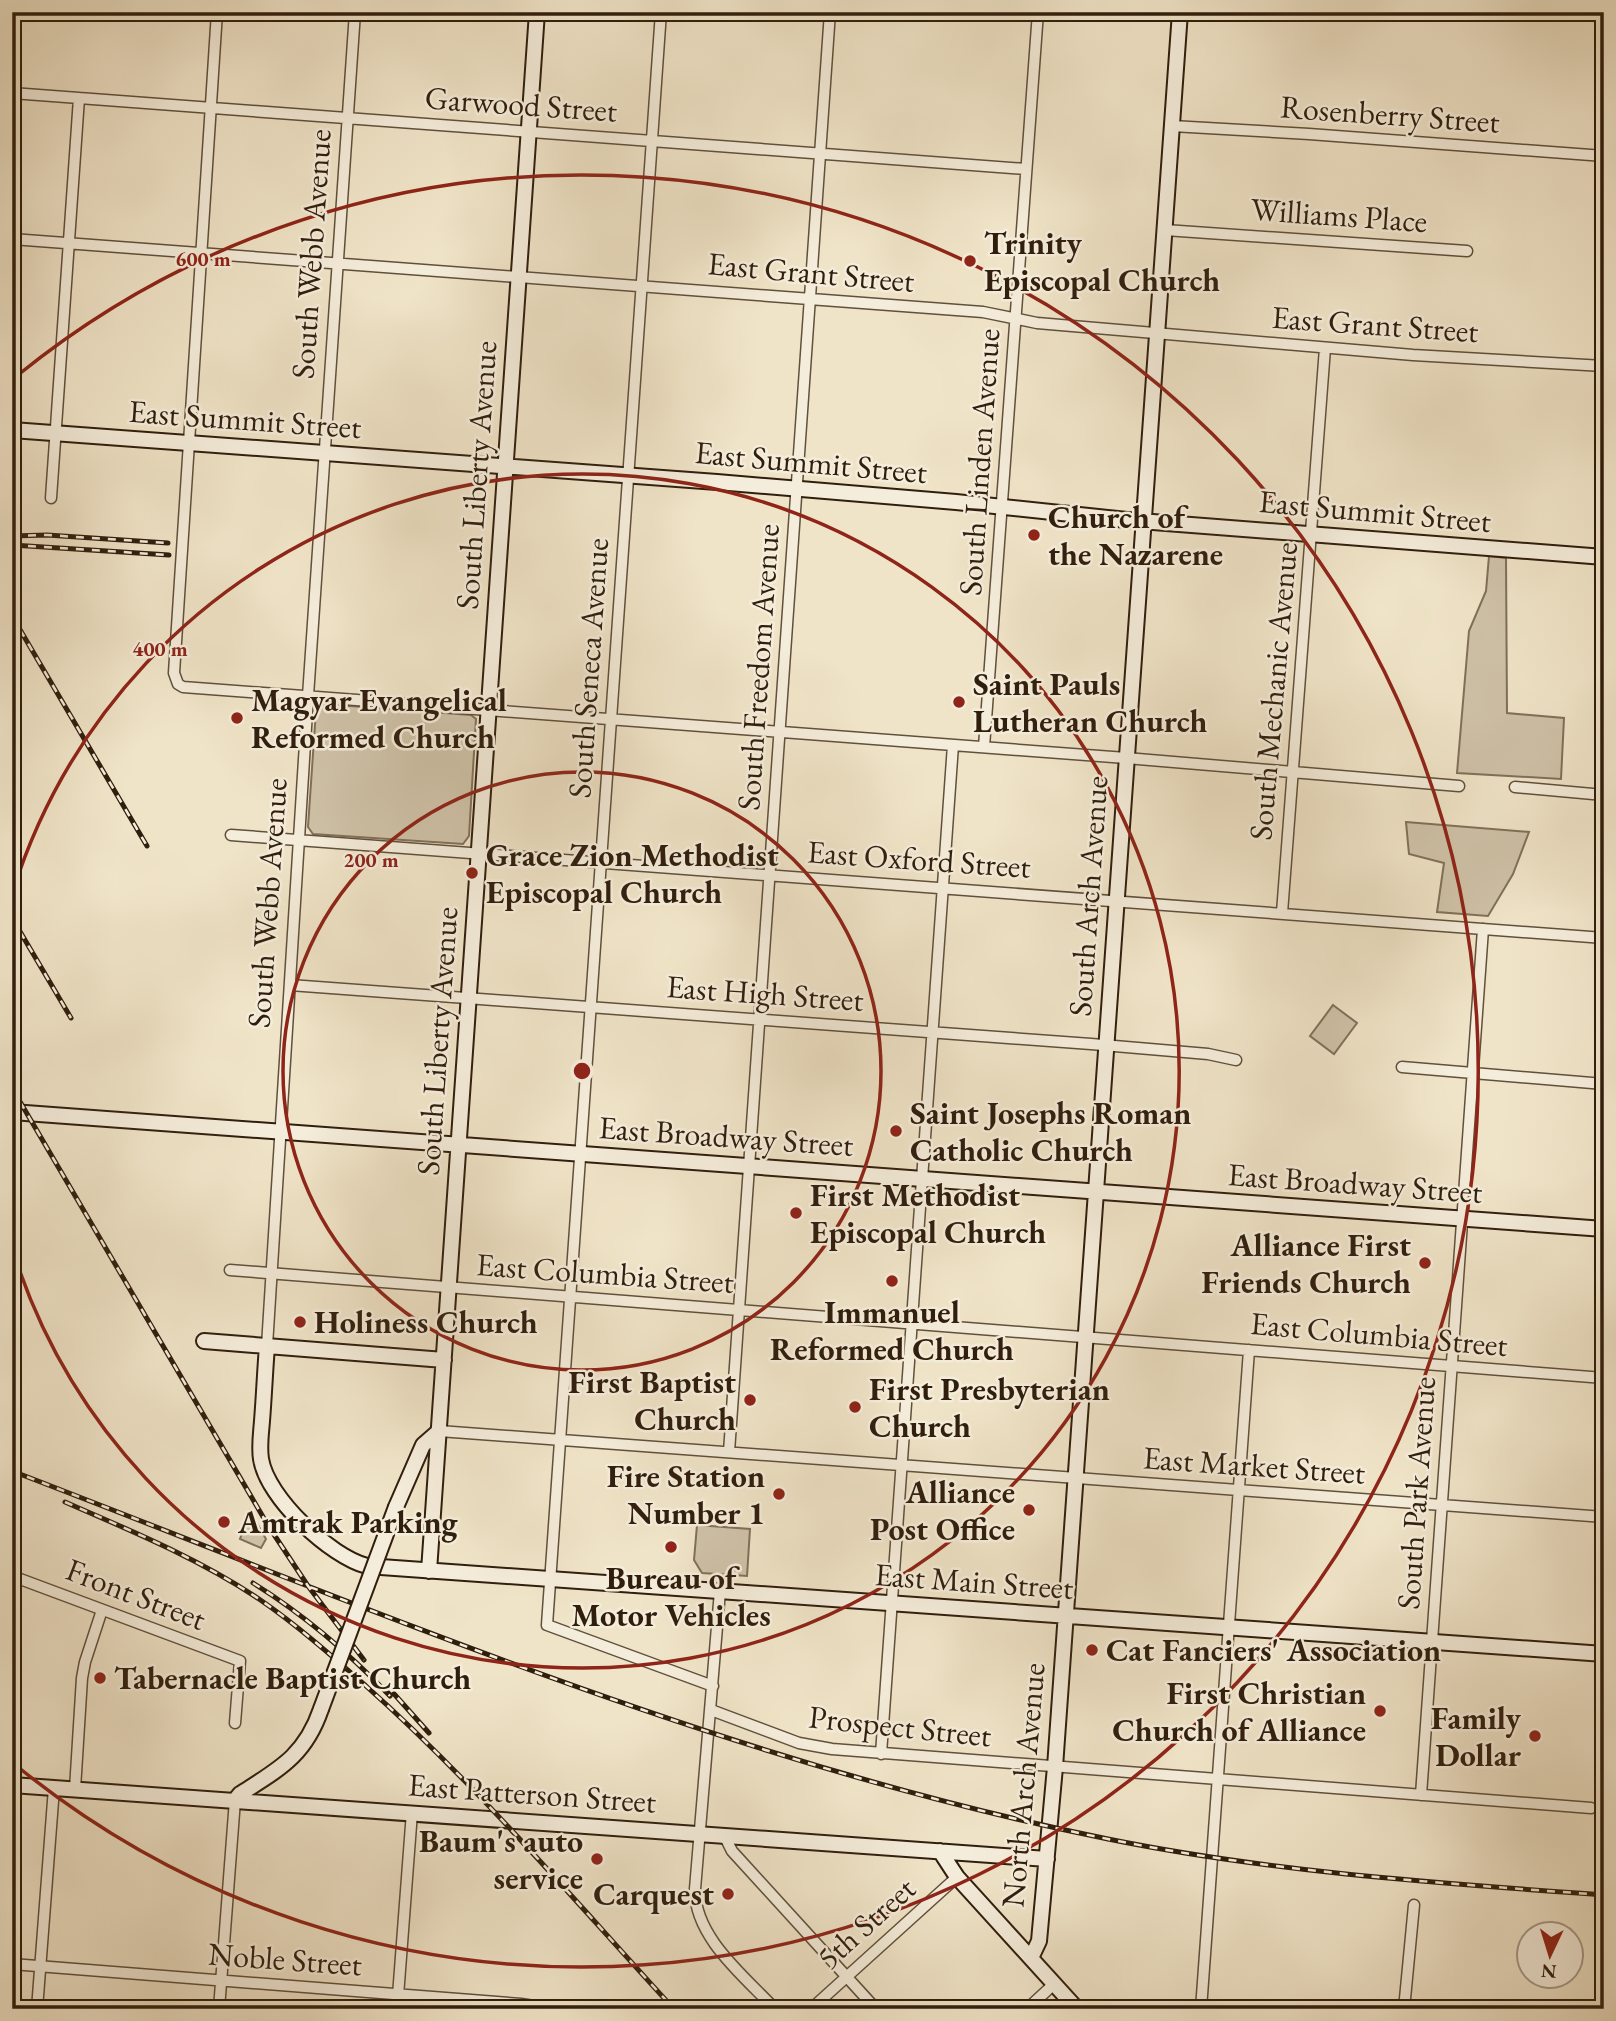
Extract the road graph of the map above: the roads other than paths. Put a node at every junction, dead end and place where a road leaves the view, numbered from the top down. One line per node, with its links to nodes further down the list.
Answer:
1 (217, 12): 12 (street)
2 (355, 12): 13 (street, South Webb Avenue)
3 (537, 12): 15 (street, South Liberty Avenue)
4 (661, 12): 16 (street, South Seneca Avenue)
5 (830, 12): 17 (street, South Freedom Avenue)
6 (1038, 12): 19 (street, South Linden Avenue)
7 (1180, 12): 14 (street, South Arch Avenue)
8 (1550, 12): 9 (street)
9 (1604, 16)
10 (12, 93): 11 (street, Garwood Street)
11 (79, 98): 12 (street, Garwood Street); 22 (street)
12 (212, 108): 13 (street, Garwood Street); 24 (street)
13 (348, 117): 15 (street, Garwood Street); 25 (street, South Webb Avenue)
14 (1172, 126): 18 (street, Rosenberry Street); 20 (street, South Arch Avenue)
15 (528, 131): 16 (street, Garwood Street); 26 (street, South Liberty Avenue)
16 (652, 140): 17 (street, Garwood Street); 27 (street, South Seneca Avenue)
17 (820, 153): 19 (street, Garwood Street); 28 (street, South Freedom Avenue)
18 (1604, 156)
19 (1027, 169): 29 (street, South Linden Avenue)
20 (1165, 230): 23 (street, Williams Place); 30 (street, South Arch Avenue)
21 (12, 239): 22 (street, East Grant Street)
22 (68, 243): 24 (street, East Grant Street); 34 (street)
23 (1467, 251)
24 (202, 253): 25 (street, East Grant Street); 35 (street)
25 (339, 263): 26 (street, East Grant Street); 36 (street, South Webb Avenue)
26 (518, 276): 27 (street, East Grant Street); 37 (street, South Liberty Avenue)
27 (642, 285): 28 (street, East Grant Street); 38 (street, South Seneca Avenue)
28 (809, 298): 29 (street, East Grant Street); 39 (street, South Freedom Avenue)
29 (1017, 318): 30 (street, East Grant Street); 41 (street, South Linden Avenue)
30 (1157, 332): 31 (street, East Grant Street); 42 (street, South Arch Avenue)
31 (1325, 348): 32 (street, East Grant Street); 43 (street, South Mechanic Avenue)
32 (1604, 366)
33 (12, 430): 34 (street, East Summit Street)
34 (55, 433): 35 (street, East Summit Street); 40 (street)
35 (190, 443): 36 (street, East Summit Street); 45 (street)
36 (326, 453): 37 (street, East Summit Street); 45 (street, South Webb Avenue)
37 (505, 466): 38 (street, East Summit Street); 46 (street, South Liberty Avenue)
38 (629, 476): 39 (street, East Summit Street); 47 (street, South Seneca Avenue)
39 (796, 489): 41 (street, East Summit Street); 48 (street, South Freedom Avenue)
40 (51, 498)
41 (1002, 507): 42 (street, East Summit Street); 50 (street, South Linden Avenue)
42 (1144, 521): 43 (street, East Summit Street); 51 (street, South Arch Avenue)
43 (1312, 533): 44 (street, East Summit Street); 52 (street, South Mechanic Avenue)
44 (1604, 557)
45 (308, 696): 46 (street); 57 (street, South Webb Avenue)
46 (488, 709): 47 (street); 58 (street, South Liberty Avenue)
47 (610, 718): 48 (street); 59 (street, South Seneca Avenue)
48 (779, 732): 49 (street); 60 (street, South Freedom Avenue)
49 (953, 745): 50 (street); 61 (street)
50 (984, 747): 51 (street)
51 (1126, 758): 52 (street); 62 (street, South Arch Avenue)
52 (1293, 771): 53 (street); 63 (street, South Mechanic Avenue)
53 (1460, 786)
54 (1515, 788): 55 (street)
55 (1604, 795)
56 (231, 835): 57 (street, East Oxford Street)
57 (300, 839): 58 (street, East Oxford Street); 66 (street, South Webb Avenue)
58 (477, 852): 59 (street, East Oxford Street); 67 (street, South Liberty Avenue)
59 (601, 862): 60 (street, East Oxford Street); 68 (street, South Seneca Avenue)
60 (769, 875): 61 (street, East Oxford Street); 69 (street, South Freedom Avenue)
61 (943, 887): 62 (street, East Oxford Street); 70 (street)
62 (1116, 901): 63 (street, East Oxford Street); 71 (street, South Arch Avenue)
63 (1282, 914): 64 (street, East Oxford Street)
64 (1483, 929): 65 (street, East Oxford Street); 74 (street, South Park Avenue)
65 (1604, 938)
66 (290, 985): 67 (street, East High Street); 77 (street, South Webb Avenue)
67 (468, 997): 68 (street, East High Street); 78 (street, South Liberty Avenue)
68 (591, 1007): 69 (street, East High Street); 79 (street, South Seneca Avenue)
69 (759, 1019): 70 (street, East High Street); 80 (street, South Freedom Avenue)
70 (933, 1032): 71 (street, East High Street); 81 (street)
71 (1106, 1046): 72 (street, East High Street); 82 (street, South Arch Avenue)
72 (1236, 1060)
73 (1402, 1068): 74 (street)
74 (1473, 1073): 75 (street); 83 (street, South Park Avenue)
75 (1604, 1084)
76 (12, 1112): 77 (street, East Broadway Street)
77 (281, 1130): 78 (street, East Broadway Street); 86 (street, South Webb Avenue)
78 (459, 1144): 79 (street, East Broadway Street); 87 (street, South Liberty Avenue)
79 (580, 1153): 80 (street, East Broadway Street); 88 (street, South Seneca Avenue)
80 (749, 1165): 81 (street, East Broadway Street); 89 (street, South Freedom Avenue)
81 (923, 1178): 82 (street, East Broadway Street); 90 (street)
82 (1095, 1191): 83 (street, East Broadway Street); 91 (street, South Arch Avenue)
83 (1462, 1219): 84 (street, East Broadway Street); 96 (street, South Park Avenue)
84 (1604, 1229)
85 (230, 1270): 86 (street, East Columbia Street)
86 (272, 1273): 87 (street, East Columbia Street); 93 (street, South Webb Avenue)
87 (449, 1287): 88 (street, East Columbia Street); 95 (street, South Liberty Avenue)
88 (570, 1296): 89 (street, East Columbia Street); 99 (street, South Seneca Avenue)
89 (739, 1310): 90 (street, East Columbia Street); 100 (street, South Freedom Avenue)
90 (912, 1323): 91 (street, East Columbia Street); 101 (street)
91 (1084, 1337): 94 (street, East Columbia Street); 102 (street, South Arch Avenue)
92 (204, 1341): 93 (street)
93 (267, 1346): 95 (street); 106 (street, South Webb Avenue)
94 (1249, 1350): 96 (street, East Columbia Street); 103 (street)
95 (444, 1360): 98 (street, South Liberty Avenue)
96 (1452, 1366): 97 (street, East Columbia Street); 104 (street, South Park Avenue)
97 (1604, 1378)
98 (439, 1431): 99 (street, East Market Street); 107 (street, South Liberty Avenue); 127 (street, bridge)
99 (561, 1440): 100 (street, East Market Street); 109 (street, South Seneca Avenue)
100 (729, 1452): 101 (street, East Market Street)
101 (902, 1465): 102 (street, East Market Street); 111 (street)
102 (1074, 1478): 103 (street, East Market Street); 113 (street, South Arch Avenue)
103 (1238, 1490): 104 (street, East Market Street); 114 (street)
104 (1442, 1505): 105 (street, East Market Street); 115 (street, South Park Avenue)
105 (1604, 1517)
106 (343, 1557): 107 (street, East Main Street)
107 (429, 1571): 109 (street, East Main Street)
108 (12, 1576): 112 (street, Front Street)
109 (550, 1579): 110 (street, East Main Street); 117 (street, South Seneca Avenue)
110 (720, 1591): 111 (street, East Main Street); 117 (street)
111 (893, 1604): 113 (street, East Main Street); 120 (street)
112 (102, 1609): 119 (street, Front Street); 125 (street)
113 (1065, 1616): 114 (street, East Main Street); 121 (street, North Arch Avenue)
114 (1228, 1627): 115 (street, East Main Street); 122 (street)
115 (1432, 1642): 116 (street, East Main Street); 126 (street, South Park Avenue)
116 (1604, 1654)
117 (713, 1686): 118 (street)
118 (711, 1710): 120 (street, Prospect Street); 130 (street)
119 (235, 1723)
120 (881, 1754): 121 (street, Prospect Street)
121 (1055, 1768): 122 (street, Prospect Street); 133 (street, North Arch Avenue)
122 (1217, 1780): 126 (street, Prospect Street); 152 (street)
123 (12, 1785): 124 (street, East Patterson Street)
124 (54, 1788): 125 (street, East Patterson Street); 138 (street)
125 (75, 1789): 127 (street, East Patterson Street)
126 (1421, 1796): 128 (street, Prospect Street)
127 (235, 1800): 129 (street, East Patterson Street); 140 (street)
128 (1591, 1808)
129 (412, 1812): 130 (street, East Patterson Street); 142 (street)
130 (702, 1834): 131 (street, East Patterson Street); 147 (street)
131 (724, 1835): 132 (street, East Patterson Street); 139 (street)
132 (940, 1851): 133 (street, East Patterson Street); 134 (street)
133 (1047, 1859): 136 (street, North Arch Avenue)
134 (957, 1877): 136 (street); 139 (street, 5th Street)
135 (1414, 1905): 153 (street)
136 (1031, 1958): 141 (street)
137 (12, 1964): 138 (street, Noble Street)
138 (40, 1966): 140 (street, Noble Street); 143 (street)
139 (846, 1976): 148 (street, 5th Street); 149 (street)
140 (221, 1981): 142 (street, Noble Street); 144 (street)
141 (1054, 1984): 150 (street); 151 (street)
142 (398, 1994): 145 (street); 146 (street, Noble Street)
143 (37, 2009)
144 (219, 2009)
145 (397, 2009)
146 (554, 2009)
147 (775, 2009)
148 (811, 2009)
149 (876, 2009)
150 (1027, 2009)
151 (1077, 2009)
152 (1201, 2009)
153 (1404, 2009)

